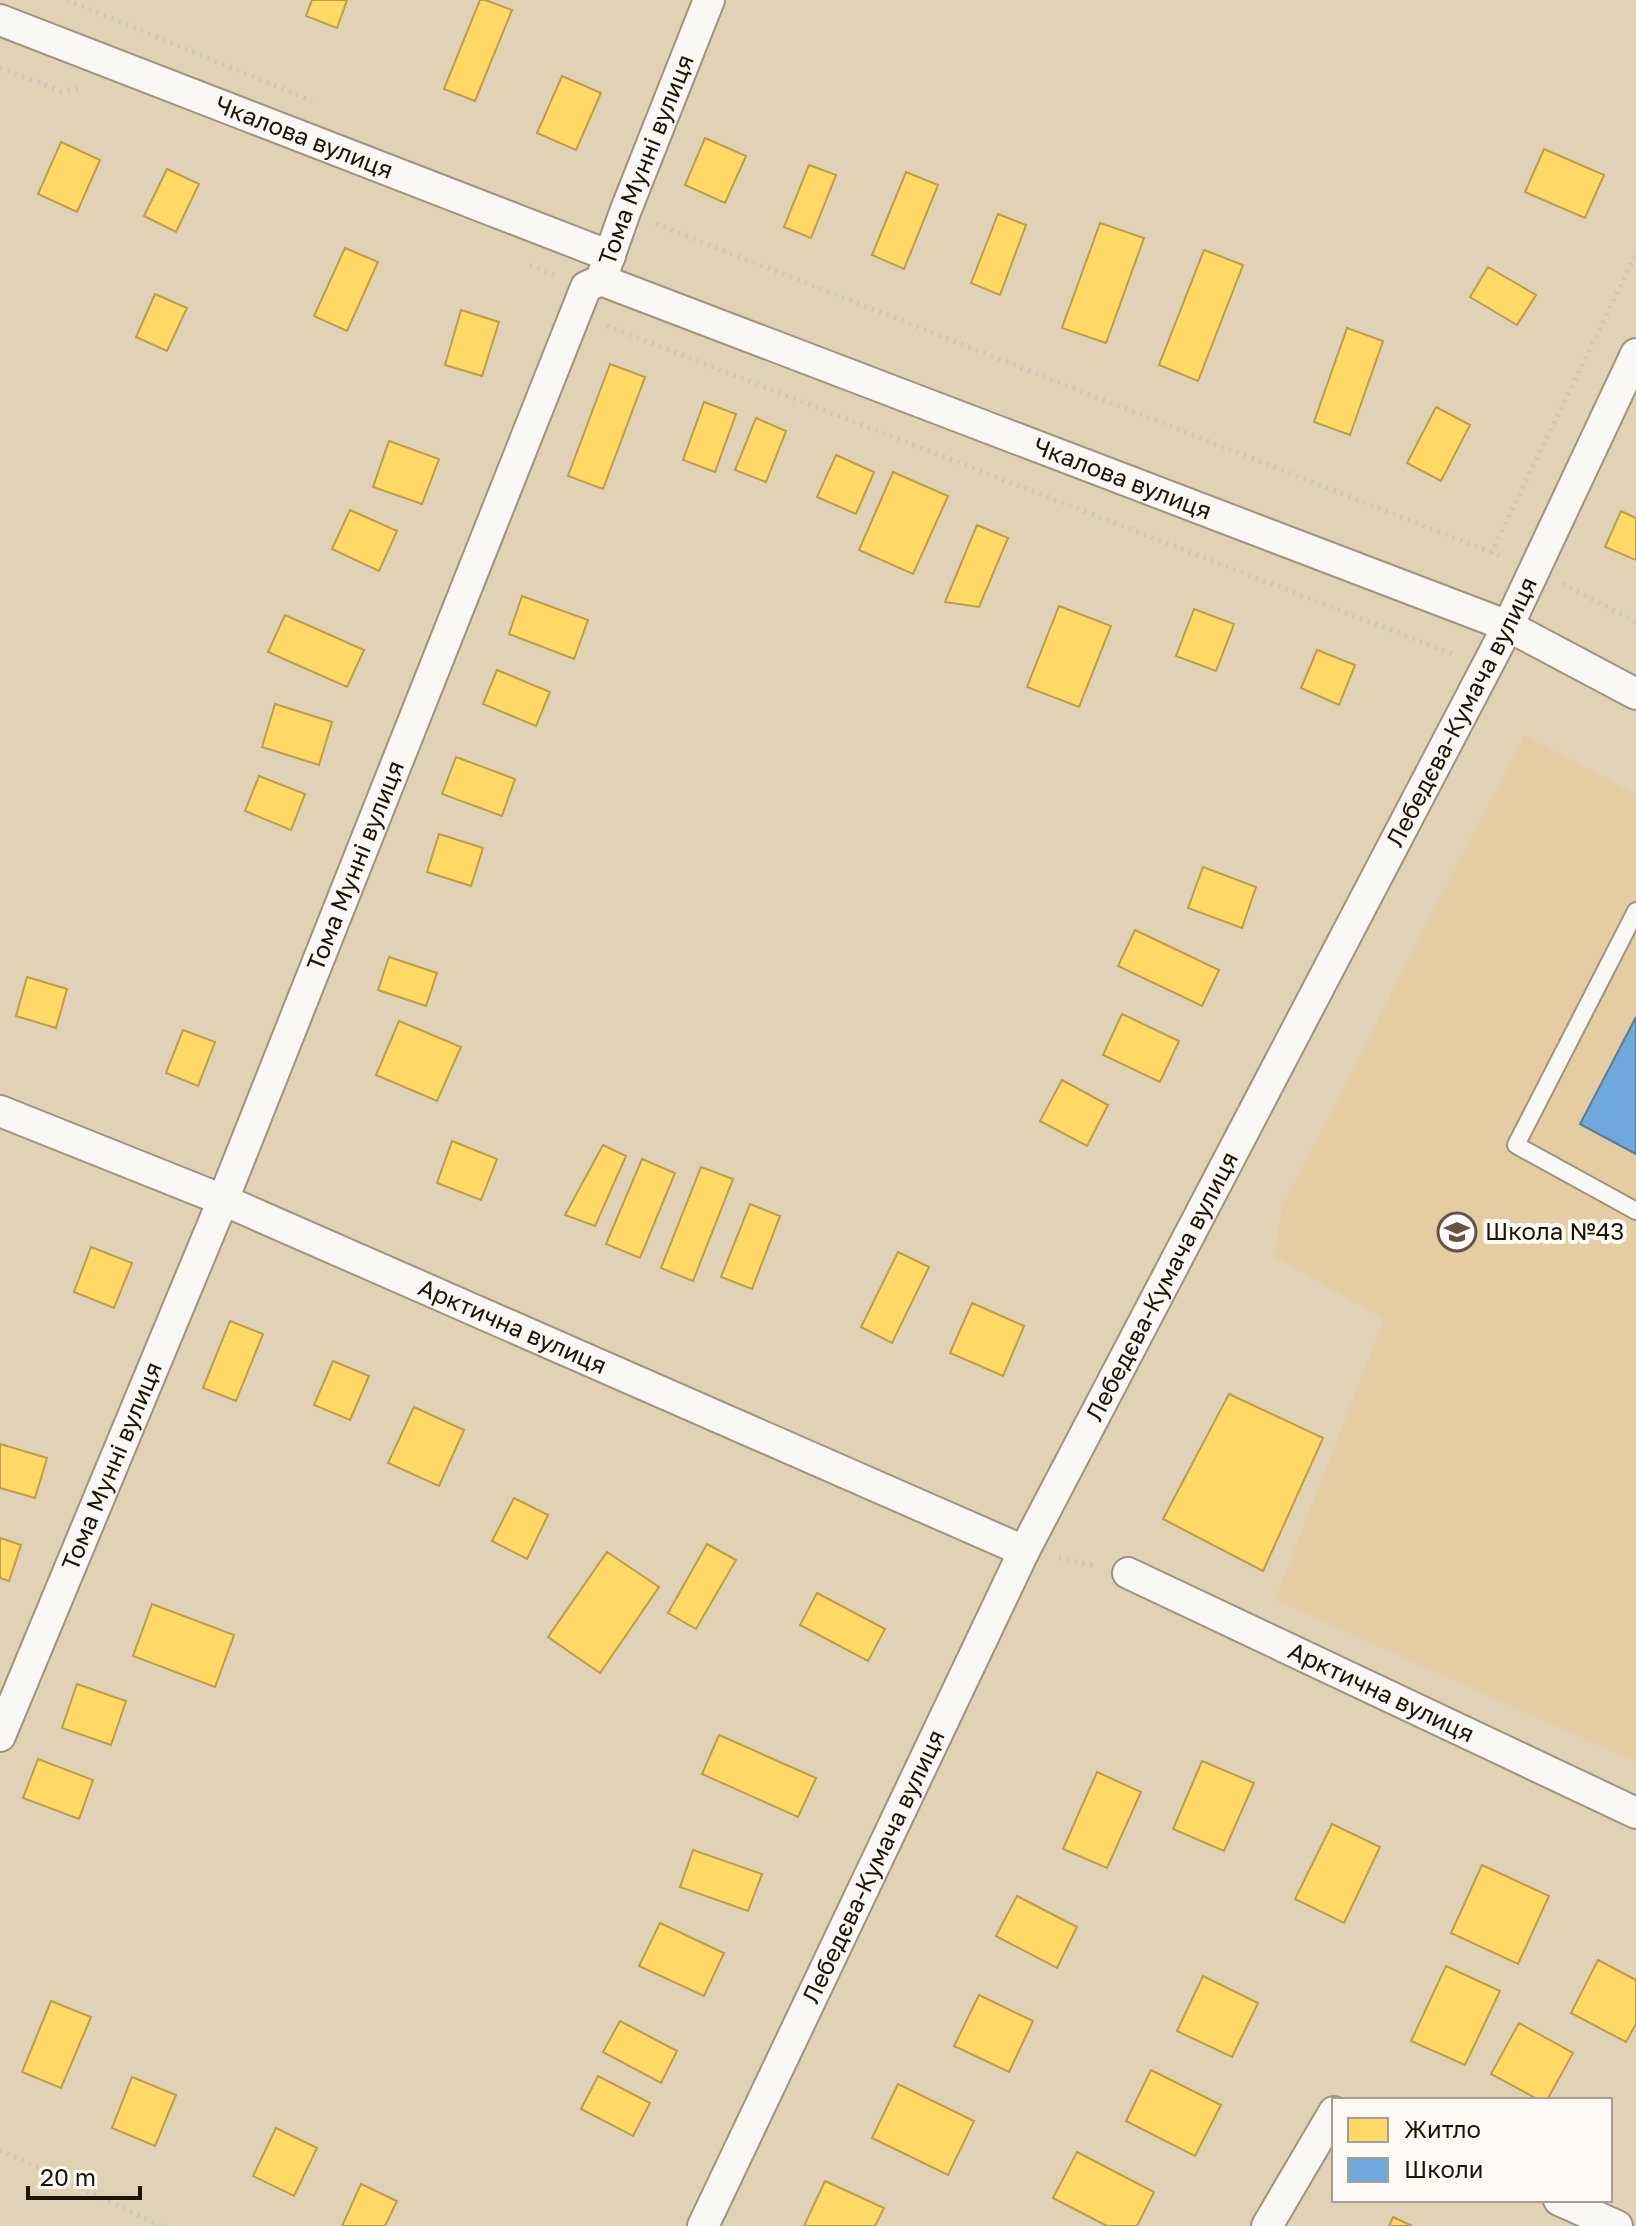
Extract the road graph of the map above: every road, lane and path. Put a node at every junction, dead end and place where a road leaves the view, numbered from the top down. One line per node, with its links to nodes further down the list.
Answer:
1 (709, 0): 3 (street, Тома Мунні вулиця)
2 (0, 20): 5 (street, Чкалова вулиця)
3 (625, 212): 5 (street, Тома Мунні вулиця); 8 (path)
4 (1636, 254): 8 (path)
5 (605, 268): 6 (street, Тома Мунні вулиця); 11 (street, Чкалова вулиця)
6 (576, 314): 12 (path); 16 (street, Тома Мунні вулиця)
7 (1636, 354): 9 (street, Лебедєва-Кумача вулиця)
8 (1491, 553): 9 (path)
9 (1534, 570): 10 (path); 11 (street, Лебедєва-Кумача вулиця)
10 (1636, 622)
11 (1508, 626): 12 (street, Лебедєва-Кумача вулиця); 13 (street, Чкалова вулиця)
12 (1486, 667): 18 (street, Лебедєва-Кумача вулиця)
13 (1636, 694)
14 (1636, 911): 17 (lane)
15 (0, 1111): 16 (street, Арктична вулиця)
16 (223, 1200): 18 (street, Арктична вулиця); 20 (street, Тома Мунні вулиця)
17 (1636, 1211)
18 (1024, 1551): 19 (path); 26 (street, Лебедєва-Кумача вулиця)
19 (1128, 1573): 21 (street, Арктична вулиця)
20 (0, 1736)
21 (1636, 1813)
22 (1332, 2115): 27 (street)
23 (0, 2150): 25 (path)
24 (1563, 2202): 28 (street)
25 (161, 2226)
26 (703, 2226)
27 (1267, 2226)
28 (1617, 2226)

